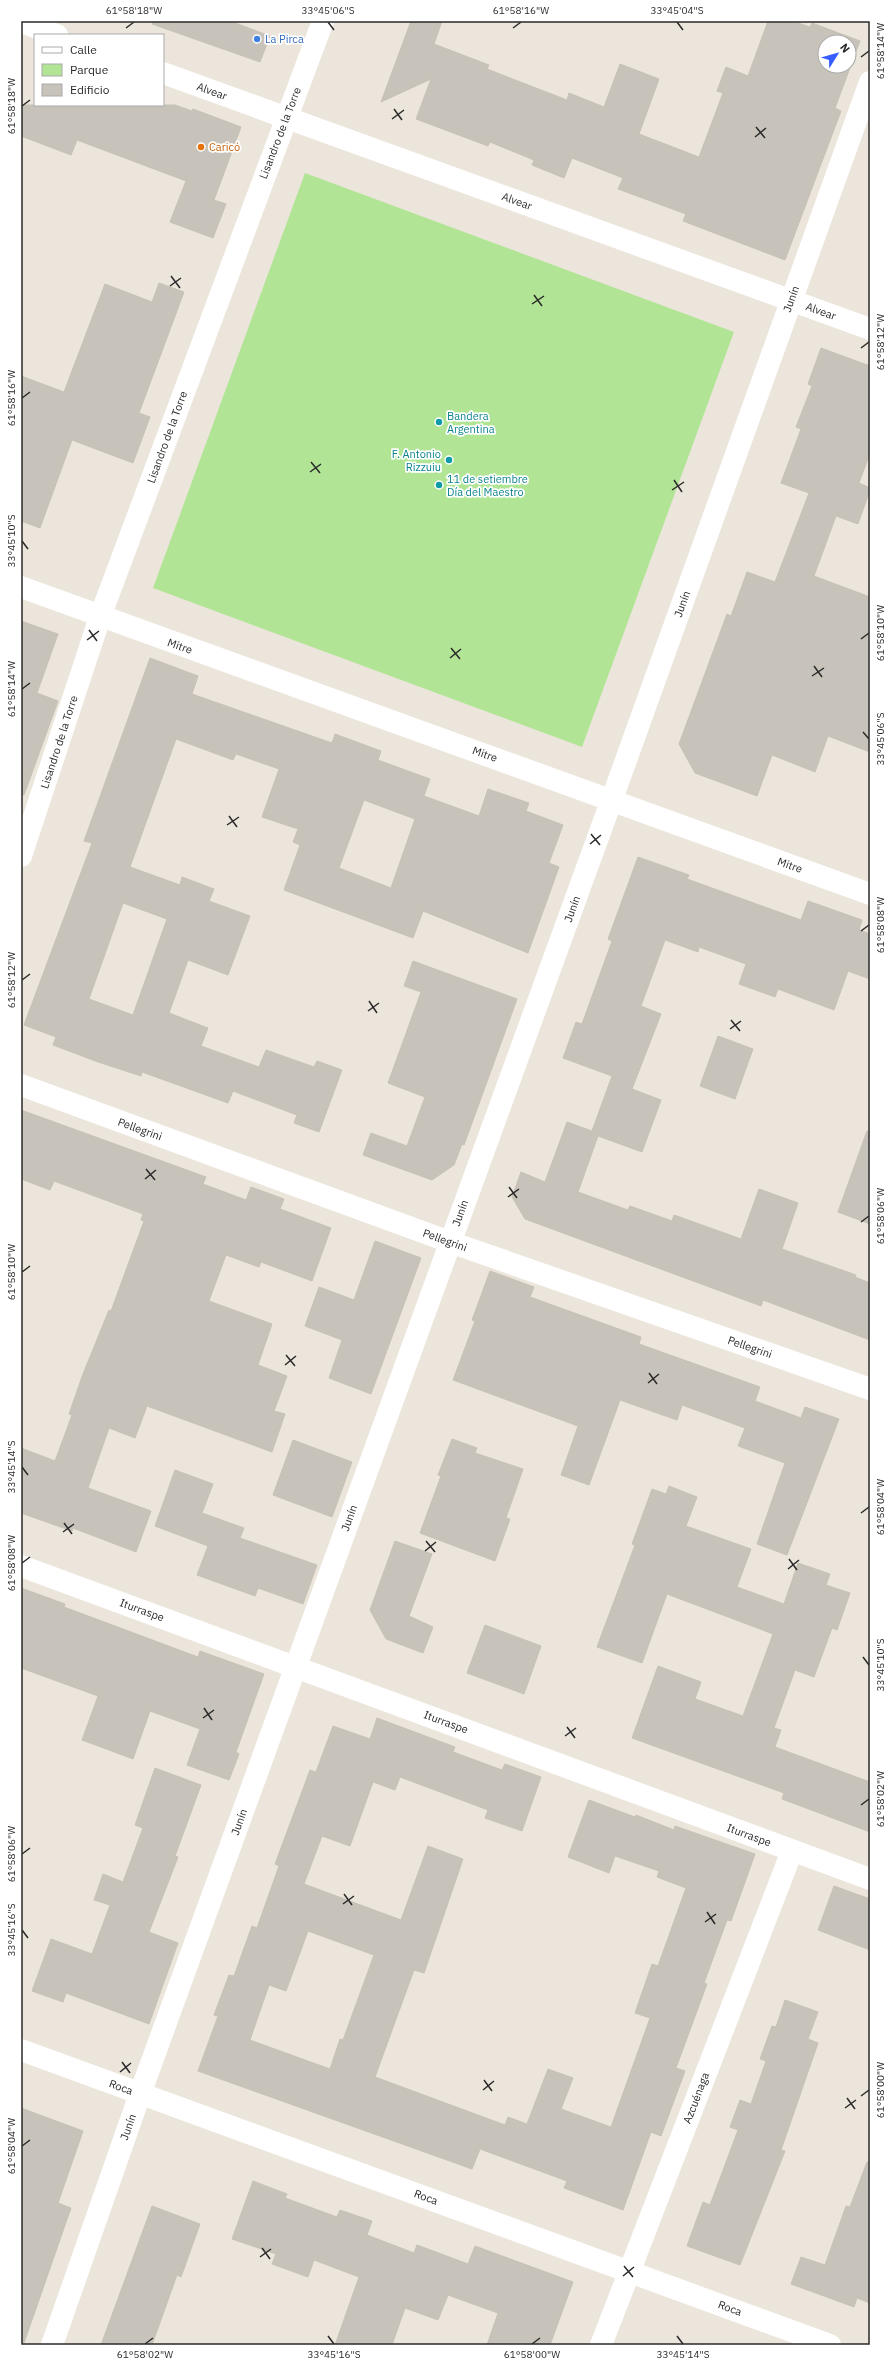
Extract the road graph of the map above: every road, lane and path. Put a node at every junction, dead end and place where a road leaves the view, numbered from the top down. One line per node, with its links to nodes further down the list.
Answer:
1 (323, 21): 6 (street, Lisandro de la Torre)
2 (21, 22): 3 (street)
3 (54, 34)
4 (164, 73): 6 (street, Alvear)
5 (870, 82): 7 (street, Junín)
6 (285, 118): 7 (street, Alvear); 10 (street, Lisandro de la Torre)
7 (791, 300): 8 (street, Alvear); 11 (street, Junín)
8 (870, 329)
9 (21, 587): 10 (street, Mitre)
10 (100, 617): 11 (street, Mitre); 12 (street, Lisandro de la Torre)
11 (612, 799): 13 (street, Mitre); 15 (street, Junín)
12 (21, 856)
13 (870, 894)
14 (21, 1085): 15 (street, Pellegrini)
15 (450, 1242): 16 (street, Pellegrini); 18 (street, Junín)
16 (870, 1389)
17 (21, 1566): 18 (street, Iturraspe)
18 (295, 1666): 19 (street, Iturraspe); 22 (street, Junín)
19 (792, 1851): 20 (street, Iturraspe); 23 (street, Azcuénaga)
20 (870, 1879)
21 (21, 2050): 22 (street, Roca)
22 (140, 2094): 23 (street, Roca); 24 (street, Junín)
23 (629, 2270): 25 (street, Azcuénaga); 26 (street, Roca)
24 (52, 2345)
25 (601, 2345)
26 (830, 2345)

